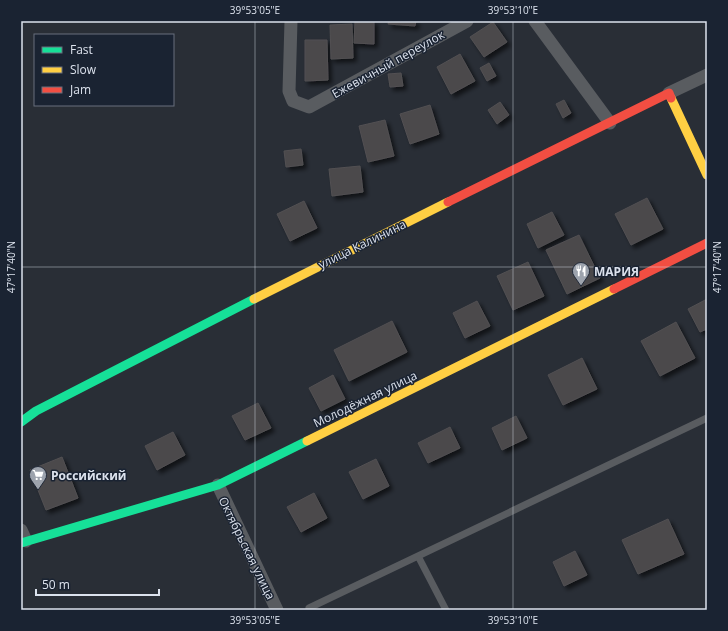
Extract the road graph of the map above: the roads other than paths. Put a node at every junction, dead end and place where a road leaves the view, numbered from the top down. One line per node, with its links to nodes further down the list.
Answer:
1 (291, 21): 2 (street, Ежевичный переулок)
2 (467, 21)
3 (535, 21): 6 (street)
4 (707, 75): 5 (street, улица Калинина)
5 (669, 94): 6 (street, улица Калинина); 7 (street)
6 (610, 123): 10 (street, улица Калинина)
7 (707, 175)
8 (707, 243): 11 (street, Молодёжная улица)
9 (707, 418): 13 (lane)
10 (21, 422)
11 (218, 485): 12 (street, Молодёжная улица); 15 (street, Октябрьская улица)
12 (23, 538)
13 (418, 556): 14 (lane); 16 (lane)
14 (309, 608)
15 (277, 610)
16 (446, 610)

